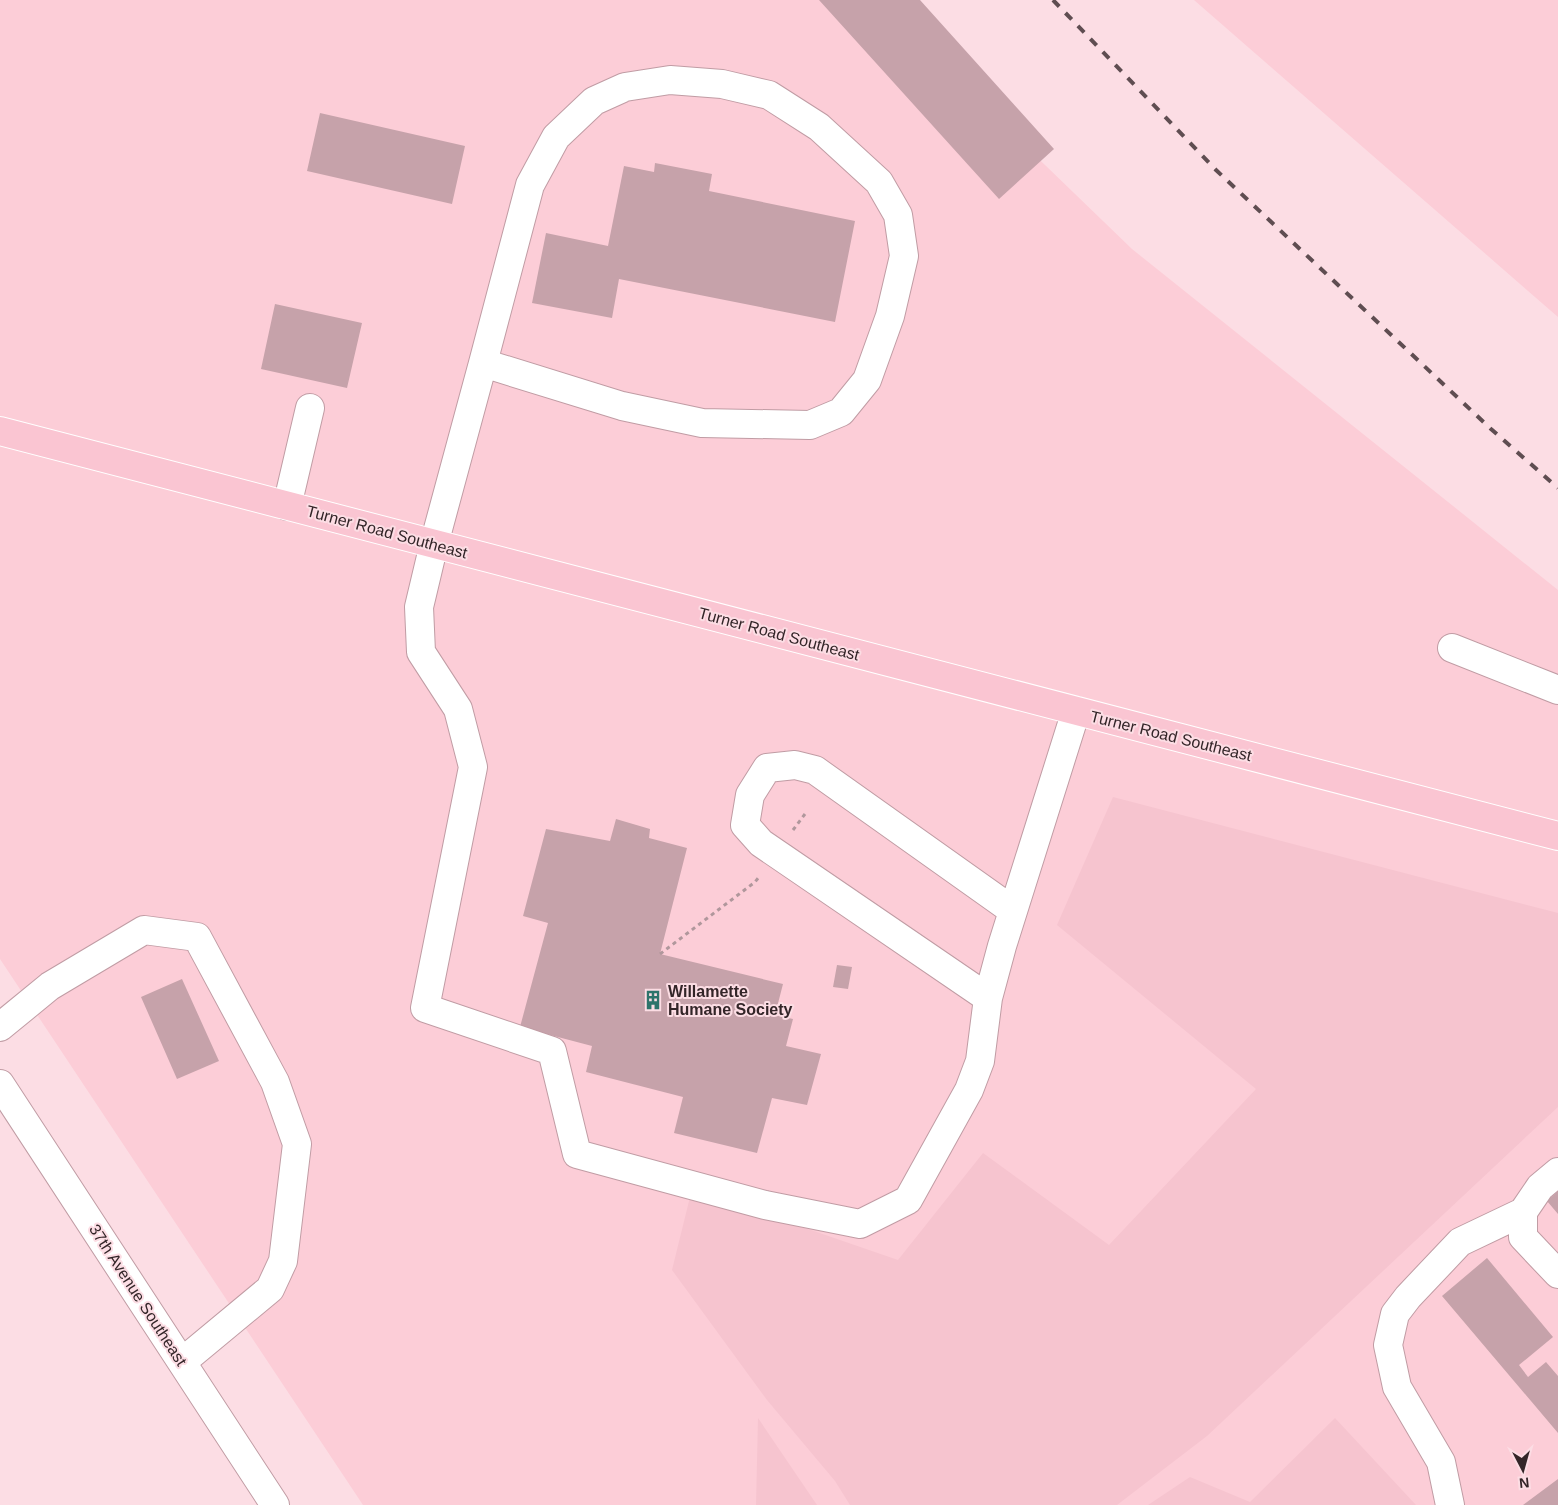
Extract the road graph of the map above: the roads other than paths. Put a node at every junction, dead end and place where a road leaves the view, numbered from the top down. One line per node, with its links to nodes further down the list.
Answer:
1 (483, 363): 1 (street); 5 (street)
2 (310, 408): 4 (street)
3 (0, 431): 4 (main road, Turner Road Southeast)
4 (287, 506): 5 (main road, Turner Road Southeast)
5 (434, 544): 8 (main road, Turner Road Southeast); 11 (street)
6 (1452, 648): 7 (street)
7 (1558, 690)
8 (1076, 711): 9 (main road, Turner Road Southeast); 10 (street)
9 (1558, 836)
10 (1012, 910): 11 (street); 11 (street)
11 (988, 998)
12 (0, 1028): 17 (street)
13 (0, 1084): 17 (street, 37th Avenue Southeast)
14 (1558, 1172): 15 (street)
15 (1523, 1212): 16 (street); 19 (street)
16 (1558, 1274)
17 (182, 1362): 18 (street, 37th Avenue Southeast)
18 (276, 1505)
19 (1450, 1505)

